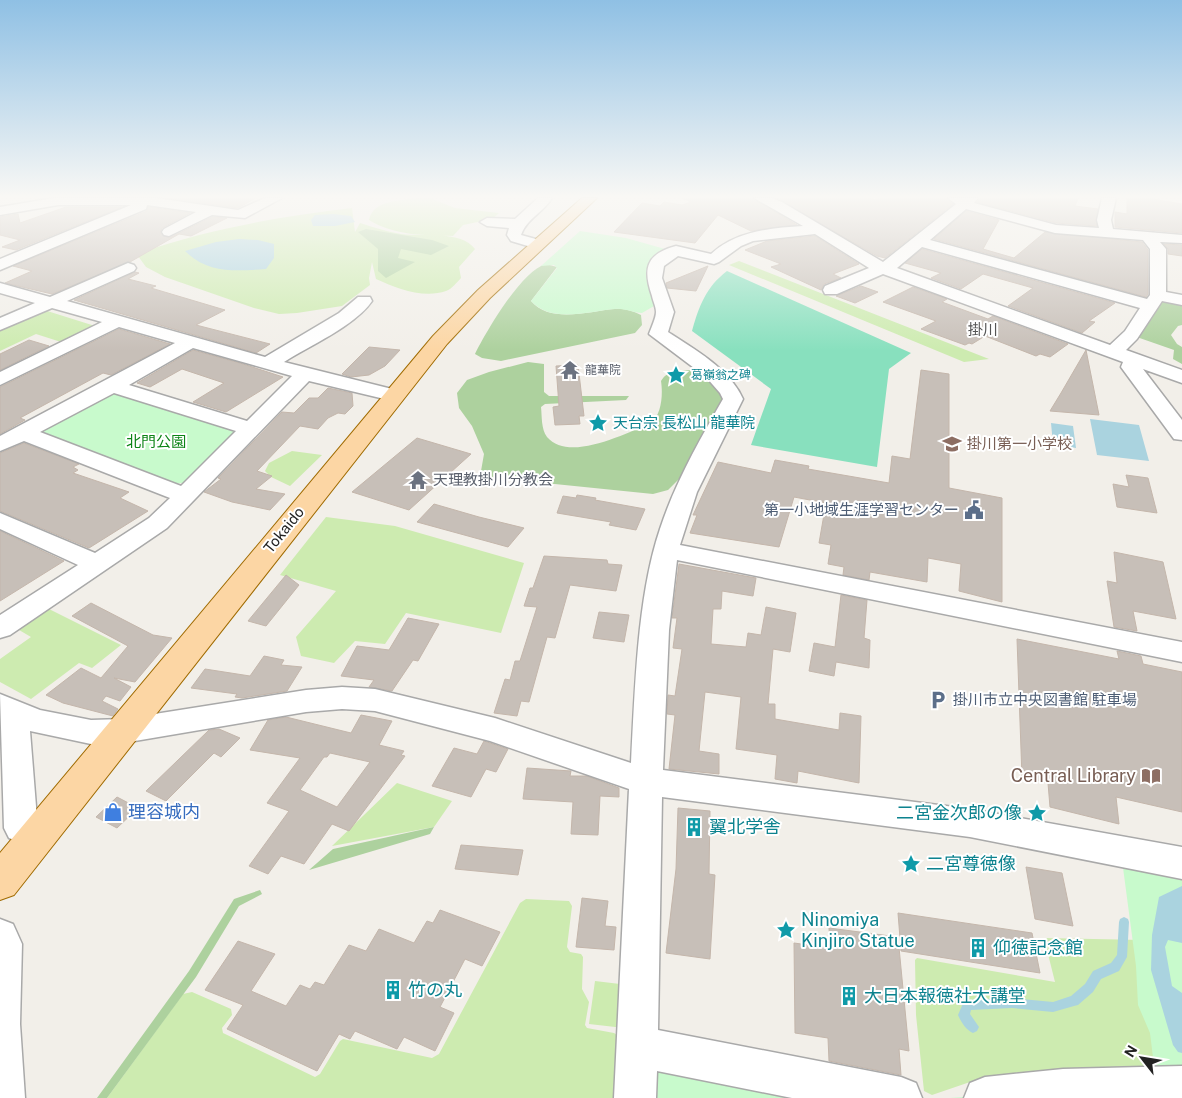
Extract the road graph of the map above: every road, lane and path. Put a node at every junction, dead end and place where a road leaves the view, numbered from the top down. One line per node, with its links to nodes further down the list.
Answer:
1 (35, 249): 8 (street)
2 (532, 249): 27 (main road, Tokaido)
3 (723, 249): 34 (street)
4 (847, 249): 9 (street)
5 (912, 249): 9 (street)
6 (950, 249): 15 (street)
7 (1158, 249): 15 (street)
8 (0, 264)
9 (880, 267): 12 (street); 20 (street)
10 (128, 268): 16 (street)
11 (0, 288): 16 (street)
12 (831, 290)
13 (1182, 300): 15 (street)
14 (364, 301): 22 (street)
15 (1155, 301): 20 (street)
16 (51, 302): 17 (street); 18 (street)
17 (118, 321): 19 (street); 25 (street)
18 (0, 325)
19 (191, 342): 22 (street); 26 (street)
20 (1112, 353): 21 (street)
21 (1133, 360): 24 (street); 29 (street)
22 (267, 364): 23 (street)
23 (305, 374): 27 (street); 28 (street)
24 (1182, 377)
25 (0, 379)
26 (112, 386): 28 (street); 30 (street)
27 (393, 395): 39 (main road, Tokaido)
28 (250, 429): 32 (street)
29 (1181, 431)
30 (22, 433): 31 (street); 32 (street)
31 (0, 445)
32 (186, 496): 35 (street)
33 (0, 520): 35 (street)
34 (666, 550): 37 (street); 40 (street)
35 (98, 564): 36 (street)
36 (0, 628)
37 (1182, 652)
38 (6, 708): 39 (street); 41 (street)
39 (124, 731): 40 (street); 41 (main road, Tokaido)
40 (645, 780): 42 (street); 46 (street)
41 (38, 834): 43 (main road, Tokaido)
42 (1182, 863)
43 (0, 882)
44 (0, 937): 45 (street)
45 (0, 1024): 48 (street)
46 (638, 1047): 49 (street); 50 (street)
47 (1182, 1086): 51 (street)
48 (4, 1098)
49 (636, 1098)
50 (900, 1098)
51 (985, 1098)

